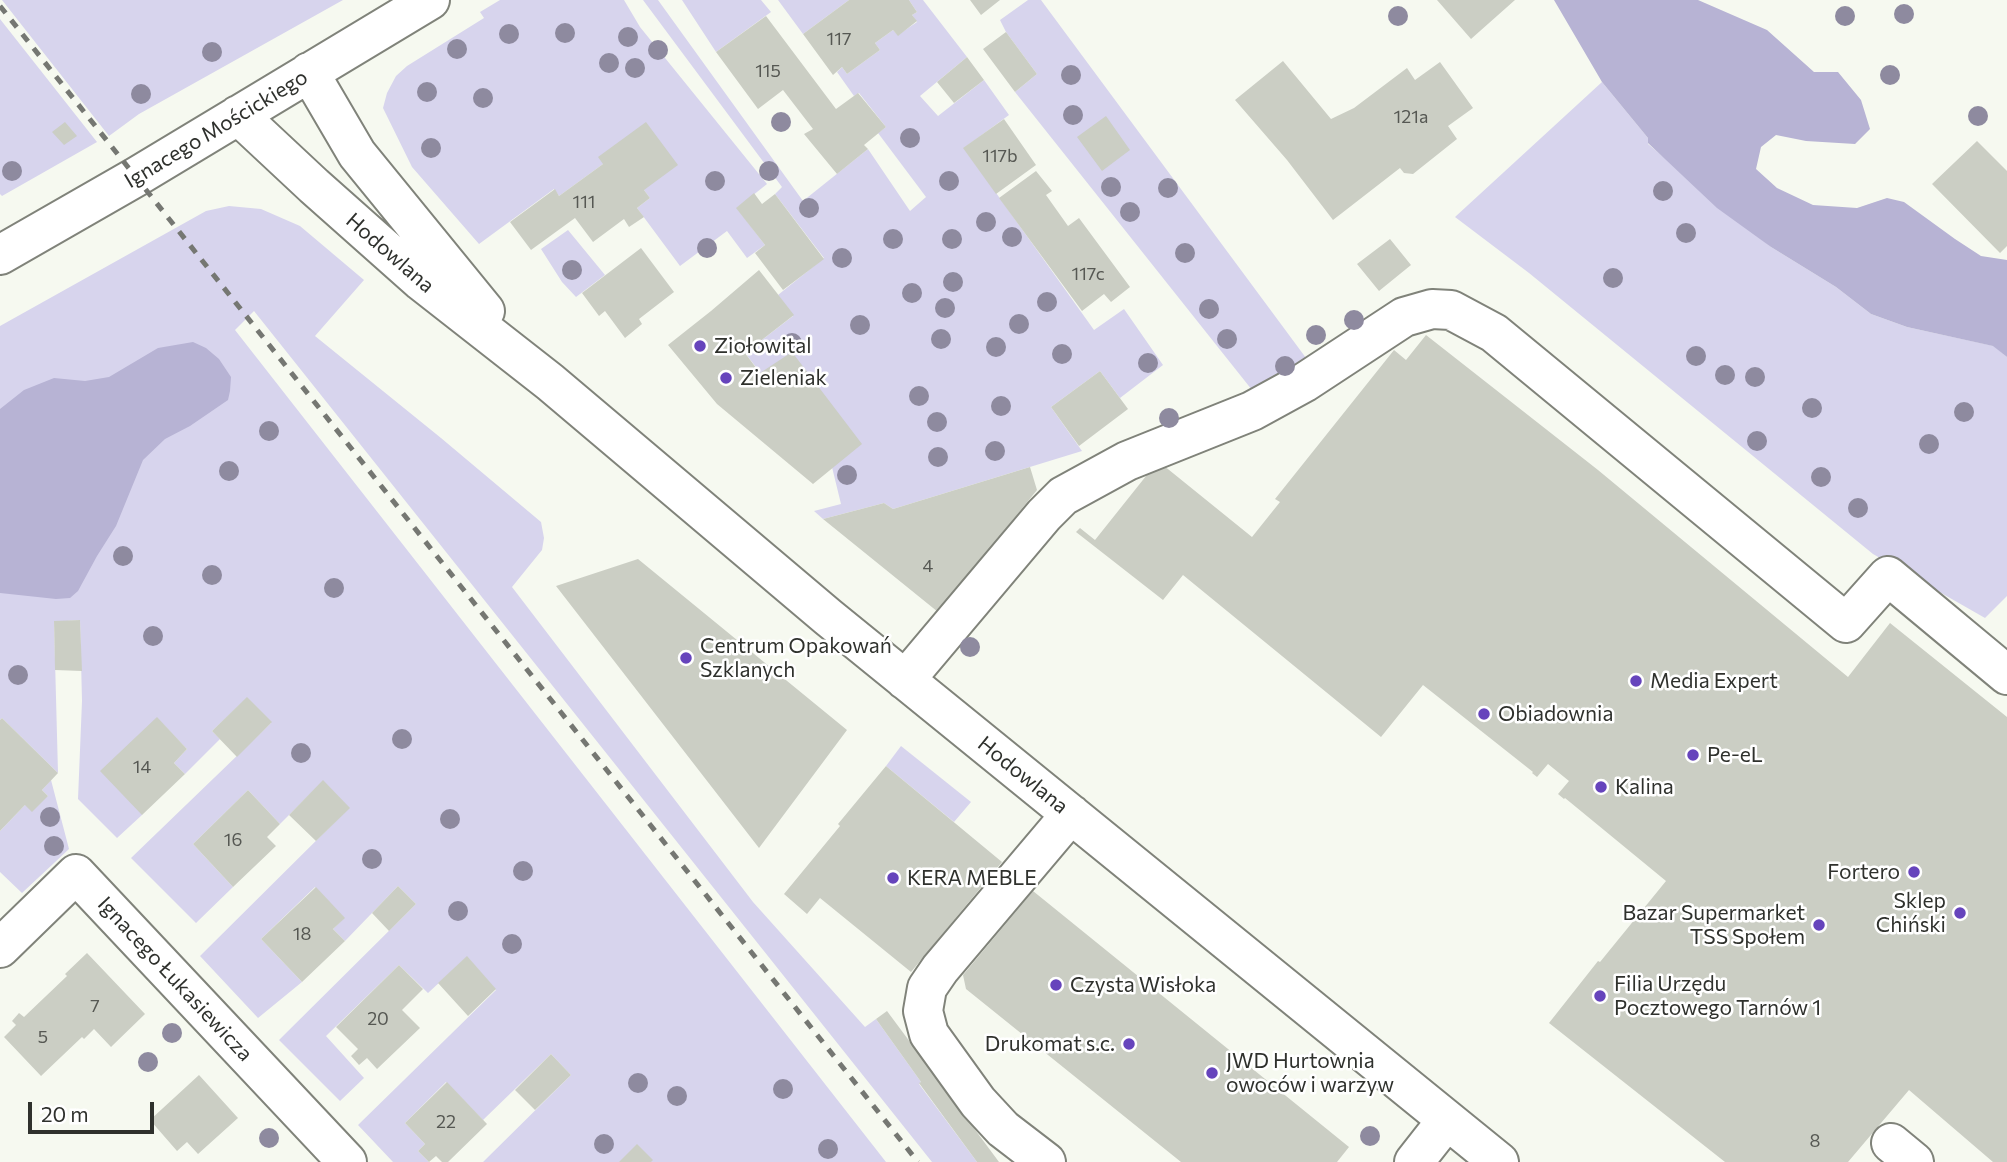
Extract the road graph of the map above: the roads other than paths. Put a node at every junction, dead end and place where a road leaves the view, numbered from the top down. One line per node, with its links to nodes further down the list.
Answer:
1 (430, 0): 2 (street, Ignacego Mościckiego)
2 (309, 72): 3 (street, Ignacego Mościckiego); 5 (street, Hodowlana)
3 (238, 115): 4 (street, Ignacego Mościckiego); 5 (street, Hodowlana)
4 (0, 255)
5 (551, 382): 7 (street, Hodowlana)
6 (2007, 675): 7 (street)
7 (905, 680): 8 (street, Hodowlana)
8 (1071, 814): 10 (street, Hodowlana); 12 (street)
9 (0, 948): 11 (street, Ignacego Łukasiewicza)
10 (1447, 1120): 13 (street); 14 (street, Hodowlana)
11 (347, 1162)
12 (1046, 1162)
13 (1414, 1162)
14 (1499, 1162)

